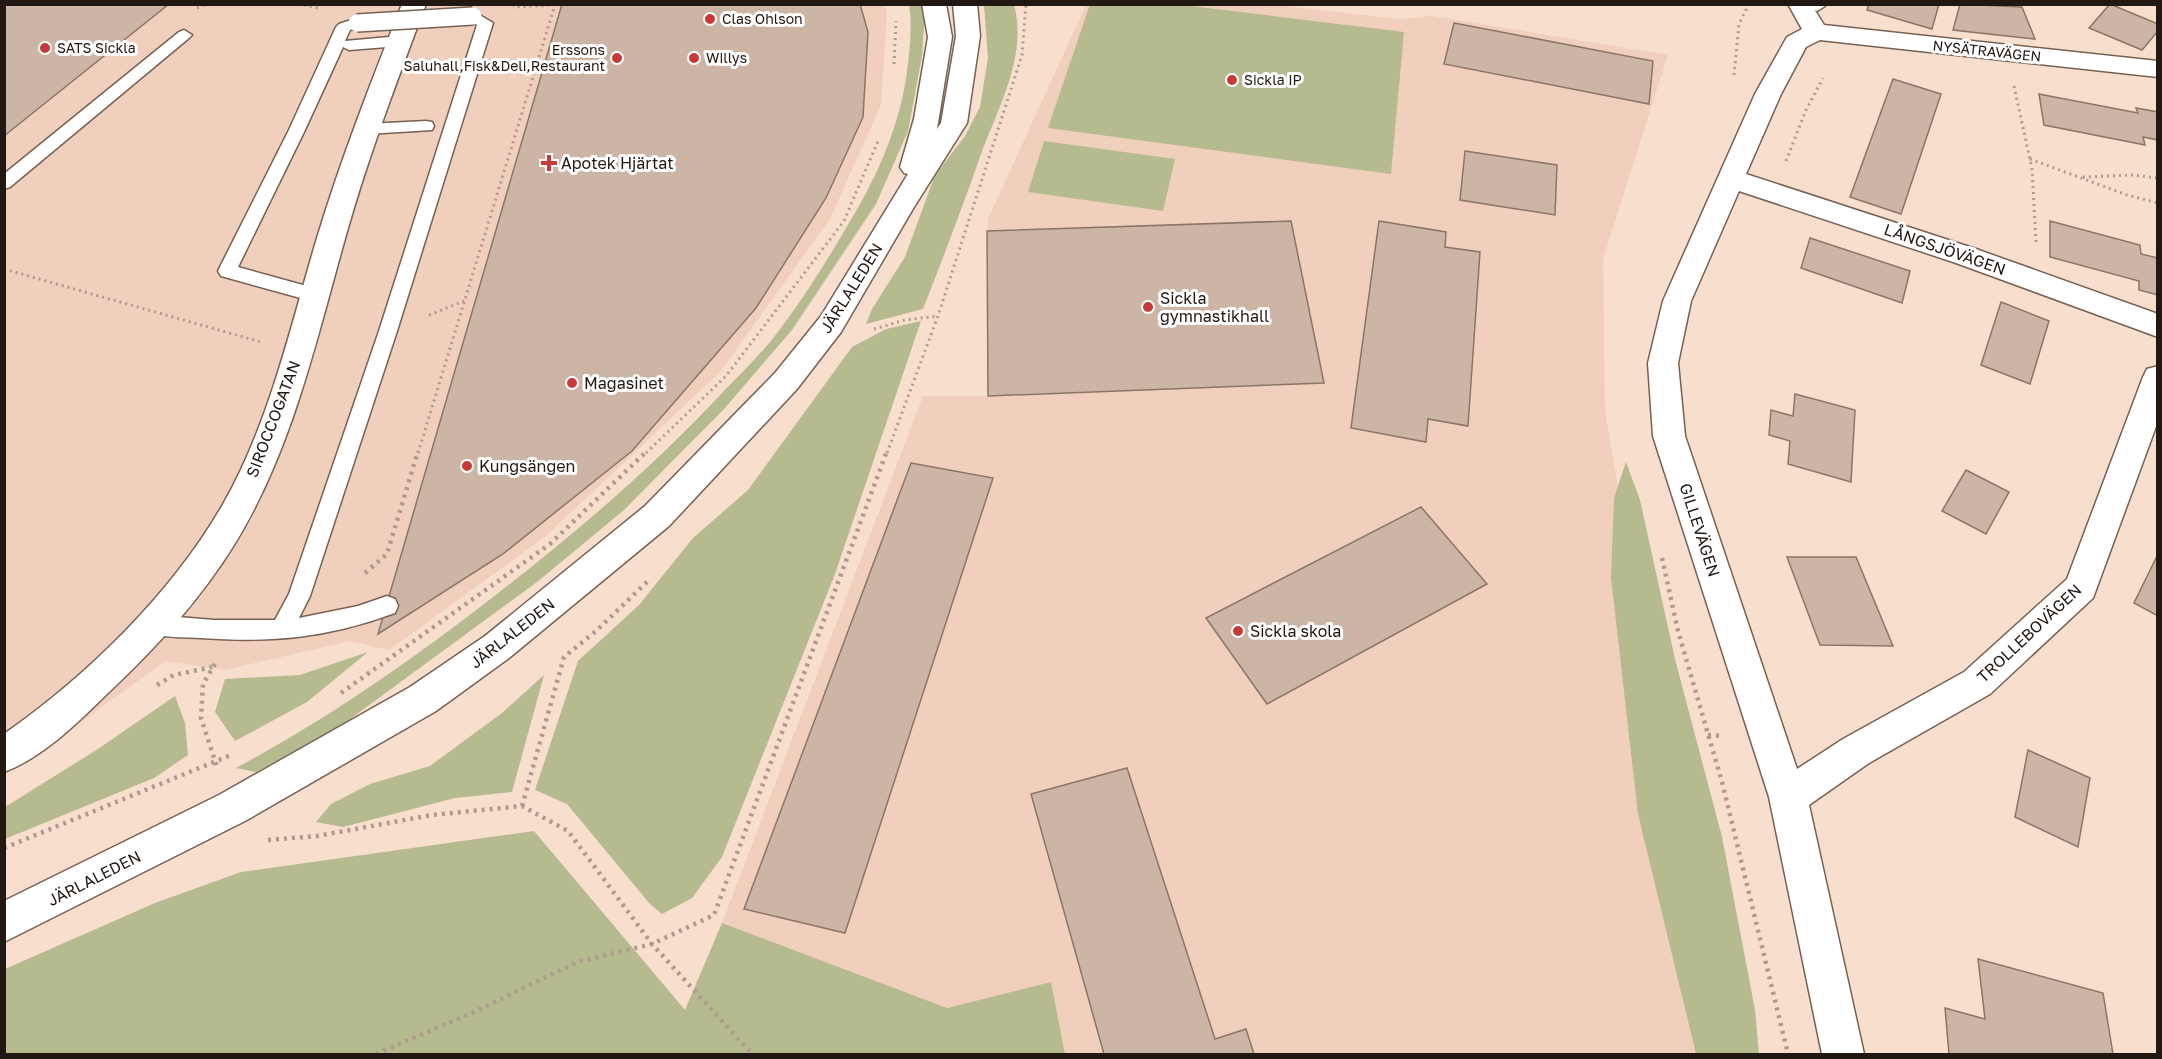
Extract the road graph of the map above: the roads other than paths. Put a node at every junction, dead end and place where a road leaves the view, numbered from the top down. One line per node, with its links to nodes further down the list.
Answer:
1 (414, 4): 7 (street, SIROCCOGATAN)
2 (934, 4): 14 (street, JÄRLALEDEN)
3 (965, 4): 14 (street, JÄRLALEDEN)
4 (1812, 5): 5 (street)
5 (1816, 32): 9 (street, NYSÄTRAVÄGEN); 12 (street, GILLEVÄGEN)
6 (184, 35): 13 (lane)
7 (400, 41): 8 (lane); 11 (street, SIROCCOGATAN)
8 (349, 45)
9 (2157, 69)
10 (426, 126): 11 (lane)
11 (367, 129): 15 (street, SIROCCOGATAN)
12 (1730, 178): 16 (street, LÅNGSJÖVÄGEN); 22 (street, GILLEVÄGEN)
13 (4, 183)
14 (903, 203): 23 (street, JÄRLALEDEN)
15 (315, 295): 19 (street, SIROCCOGATAN); 20 (lane, bridge)
16 (2157, 326)
17 (2157, 377): 22 (street, TROLLEBOVÄGEN)
18 (387, 606): 20 (lane)
19 (154, 625): 20 (lane); 21 (street, SIROCCOGATAN)
20 (281, 631)
21 (4, 755)
22 (1788, 797): 24 (street, GILLEVÄGEN)
23 (4, 922)
24 (1843, 1054)

